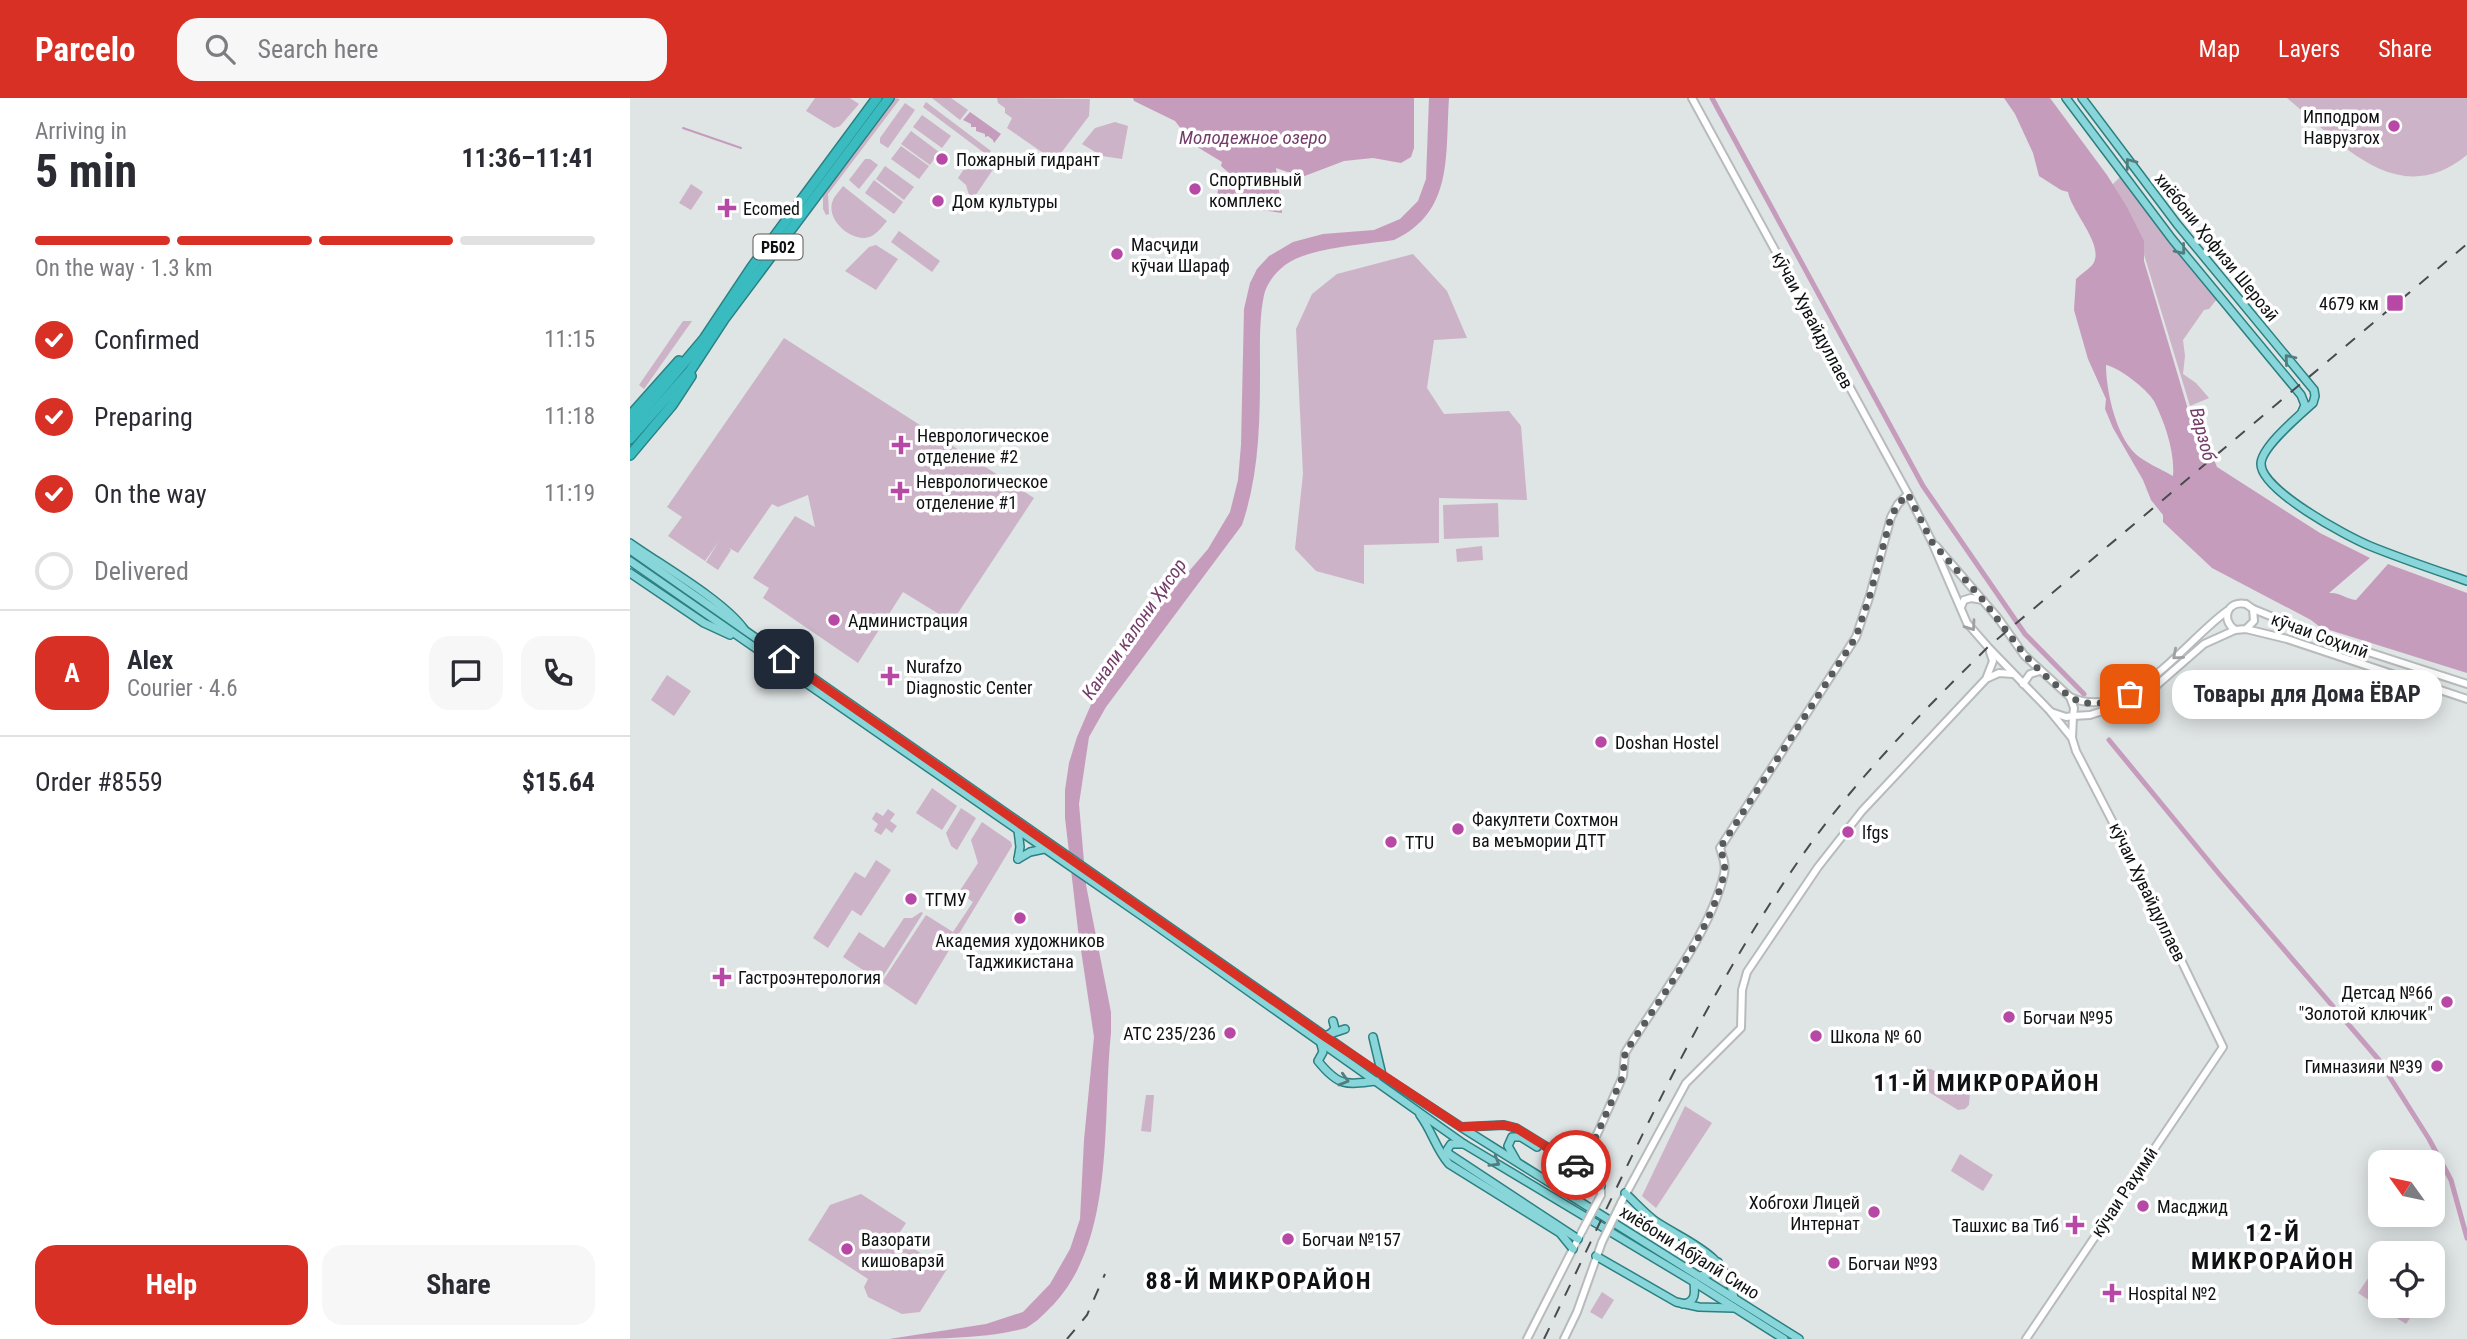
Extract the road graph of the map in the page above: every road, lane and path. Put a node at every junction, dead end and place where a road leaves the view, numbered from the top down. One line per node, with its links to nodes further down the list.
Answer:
1 (877, 98): 8 (highway, РБ02)
2 (889, 98): 9 (highway, РБ02)
3 (1692, 98): 16 (street, кӯчаи Хувайдуллаев)
4 (2066, 98): 7 (main road, хиёбони Ҳофизи Шерозӣ, one-way to 7)
5 (2082, 98): 6 (main road, хиёбони Ҳофизи Шерозӣ, one-way to 5)
6 (2225, 283): 7 (main road); 11 (main road, хиёбони Ҳофизи Шерозӣ, one-way to 6)
7 (2215, 291): 11 (main road, хиёбони Ҳофизи Шерозӣ)
8 (708, 333): 10 (highway, РБ02); 12 (highway, РБ02)
9 (702, 353): 10 (highway, РБ02); 15 (highway, РБ02)
10 (665, 393): 13 (highway); 14 (highway)
11 (2301, 412): 21 (main road, хиёбони Ҳофизи Шерозӣ)
12 (630, 416)
13 (630, 427)
14 (630, 439)
15 (630, 455)
16 (1908, 494): 17 (street, кӯчаи Хувайдуллаев); 53 (street)
17 (1932, 542): 22 (street, кӯчаи Хувайдуллаев); 23 (street, кӯчаи Хувайдуллаев)
18 (630, 545): 28 (main road, хиёбони Абӯалӣ Сино)
19 (630, 561): 28 (main road, хиёбони Абӯалӣ Сино)
20 (630, 573): 28 (main road)
21 (2467, 581)
22 (1983, 600): 23 (street); 32 (street, кӯчаи Хувайдуллаев)
23 (1961, 607): 29 (street, кӯчаи Хувайдуллаев, one-way to 29)
24 (2253, 609): 25 (street, кӯчаи Соҳилӣ); 26 (street, кӯчаи Соҳилӣ); 30 (street, кӯчаи Соҳилӣ)
25 (2228, 610): 27 (street); 37 (street, one-way to 37)
26 (2246, 629): 27 (street, кӯчаи Соҳилӣ); 31 (street, кӯчаи Соҳилӣ)
27 (2235, 630): 40 (street, кӯчаи Соҳилӣ)
28 (743, 636): 42 (main road, хиёбони Абӯалӣ Сино); 43 (main road, хиёбони Абӯалӣ Сино)
29 (1987, 648): 33 (street, кӯчаи Хувайдуллаев); 34 (street)
30 (2357, 649): 31 (street); 36 (street, кӯчаи Соҳилӣ)
31 (2353, 662): 38 (street, кӯчаи Соҳилӣ)
32 (2040, 671): 35 (street); 37 (street, кӯчаи Хувайдуллаев)
33 (2013, 674): 34 (street); 35 (street, кӯчаи Хувайдуллаев)
34 (1986, 679): 58 (street)
35 (2023, 684): 39 (street, кӯчаи Хувайдуллаев)
36 (2467, 684)
37 (2070, 697): 40 (street, кӯчаи Хувайдуллаев)
38 (2467, 699)
39 (2050, 711): 40 (street); 41 (street, кӯчаи Хувайдуллаев)
40 (2073, 716): 41 (street, кӯчаи Хувайдуллаев)
41 (2072, 738): 48 (street, кӯчаи Хувайдуллаев)
42 (1018, 830): 43 (main road, хиёбони Абӯалӣ Сино); 43 (main road)
43 (1049, 849): 47 (main road, хиёбони Абӯалӣ Сино)
44 (1333, 1021): 47 (main road)
45 (1345, 1029): 47 (main road)
46 (1373, 1037): 49 (main road)
47 (1320, 1038): 49 (main road, хиёбони Абӯалӣ Сино); 49 (main road, one-way to 49)
48 (2223, 1046): 71 (street, кӯчаи Раҳимӣ)
49 (1379, 1078): 50 (main road, хиёбони Абӯалӣ Сино); 51 (main road, хиёбони Абӯалӣ Сино)
50 (1416, 1108): 52 (main road, хиёбони Абӯалӣ Сино); 60 (main road)
51 (1461, 1127): 54 (main road, хиёбони Абӯалӣ Сино); 55 (main road)
52 (1464, 1144): 59 (main road); 63 (main road, хиёбони Абӯалӣ Сино, one-way to 63)
53 (1588, 1161): 55 (main road); 56 (street)
54 (1518, 1163): 57 (main road); 63 (main road, хиёбони Абӯалӣ Сино)
55 (1576, 1166): 56 (main road)
56 (1594, 1175): 57 (street)
57 (1601, 1190): 59 (street, bridge)
58 (1625, 1193): 61 (street, bridge); 62 (main road)
59 (1579, 1236): 60 (street)
60 (1573, 1249): 67 (street)
61 (1596, 1256): 65 (main road); 68 (street)
62 (1718, 1262): 63 (main road); 64 (main road)
63 (1696, 1279): 64 (main road, хиёбони Абӯалӣ Сино); 65 (main road); 66 (main road, хиёбони Абӯалӣ Сино)
64 (1734, 1298): 70 (main road, хиёбони Абӯалӣ Сино)
65 (1683, 1305): 66 (main road)
66 (1734, 1308): 69 (main road, хиёбони Абӯалӣ Сино)
67 (1527, 1339)
68 (1564, 1339)
69 (1784, 1339)
70 (1799, 1339)
71 (2026, 1339)

